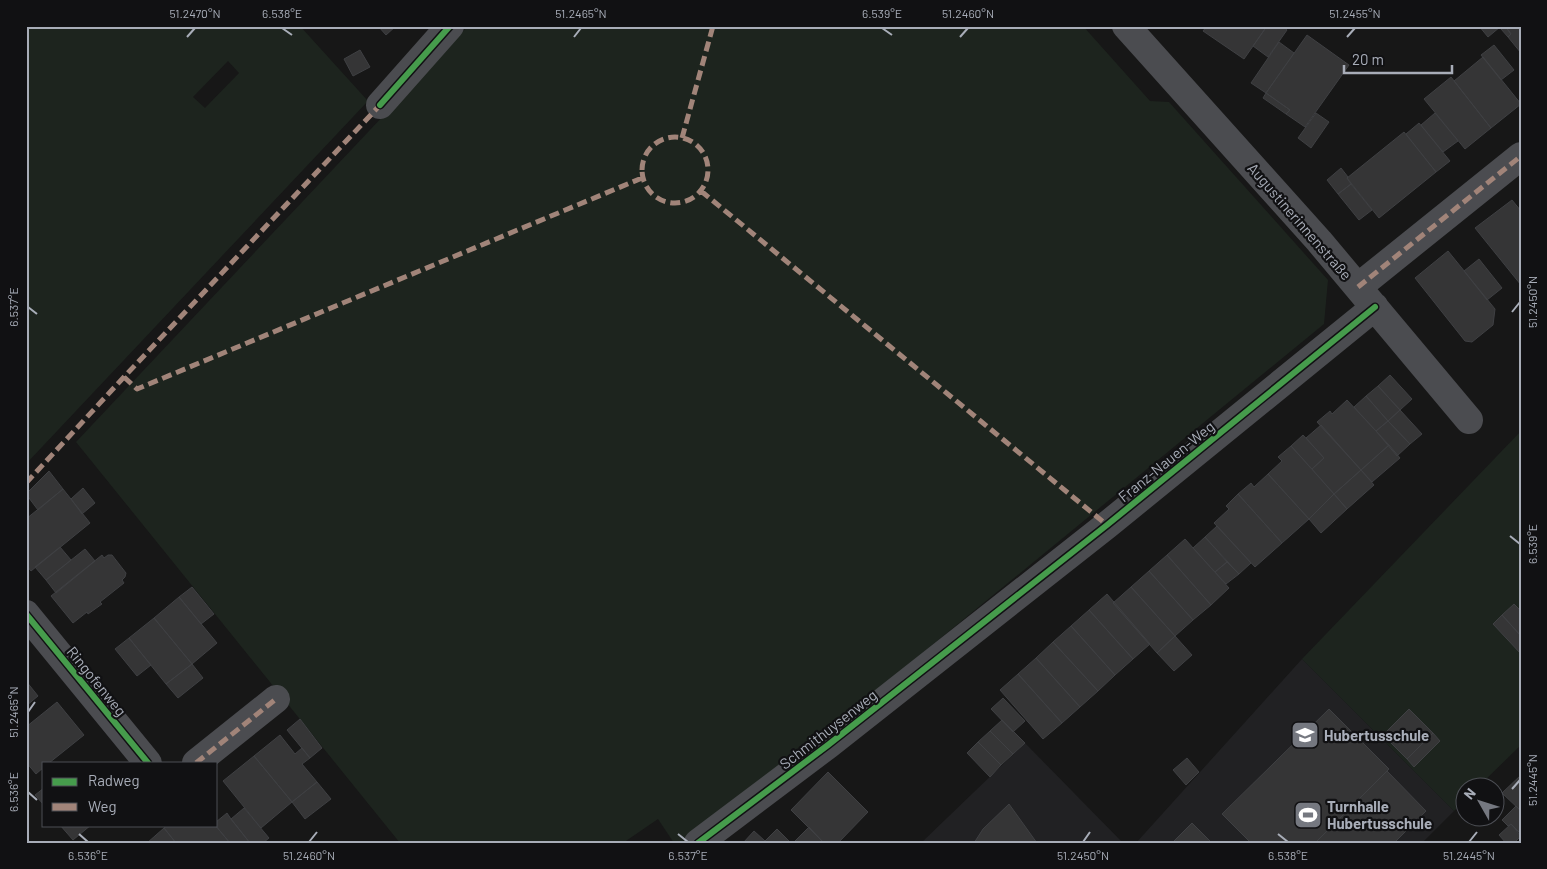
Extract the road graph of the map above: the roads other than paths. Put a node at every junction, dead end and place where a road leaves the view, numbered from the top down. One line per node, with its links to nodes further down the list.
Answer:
1 (450, 26): 3 (street)
2 (1126, 26): 5 (street, Augustinerinnenstraße)
3 (380, 105)
4 (1521, 156): 5 (street, Franz-Nauen-Weg)
5 (1367, 297): 6 (street, Augustinerinnenstraße); 8 (street, Franz-Nauen-Weg)
6 (1469, 420)
7 (26, 614): 10 (street, Ringofenweg)
8 (972, 632): 12 (street, Schmithuysenweg)
9 (276, 699): 11 (street)
10 (147, 762)
11 (197, 762)
12 (698, 843)

